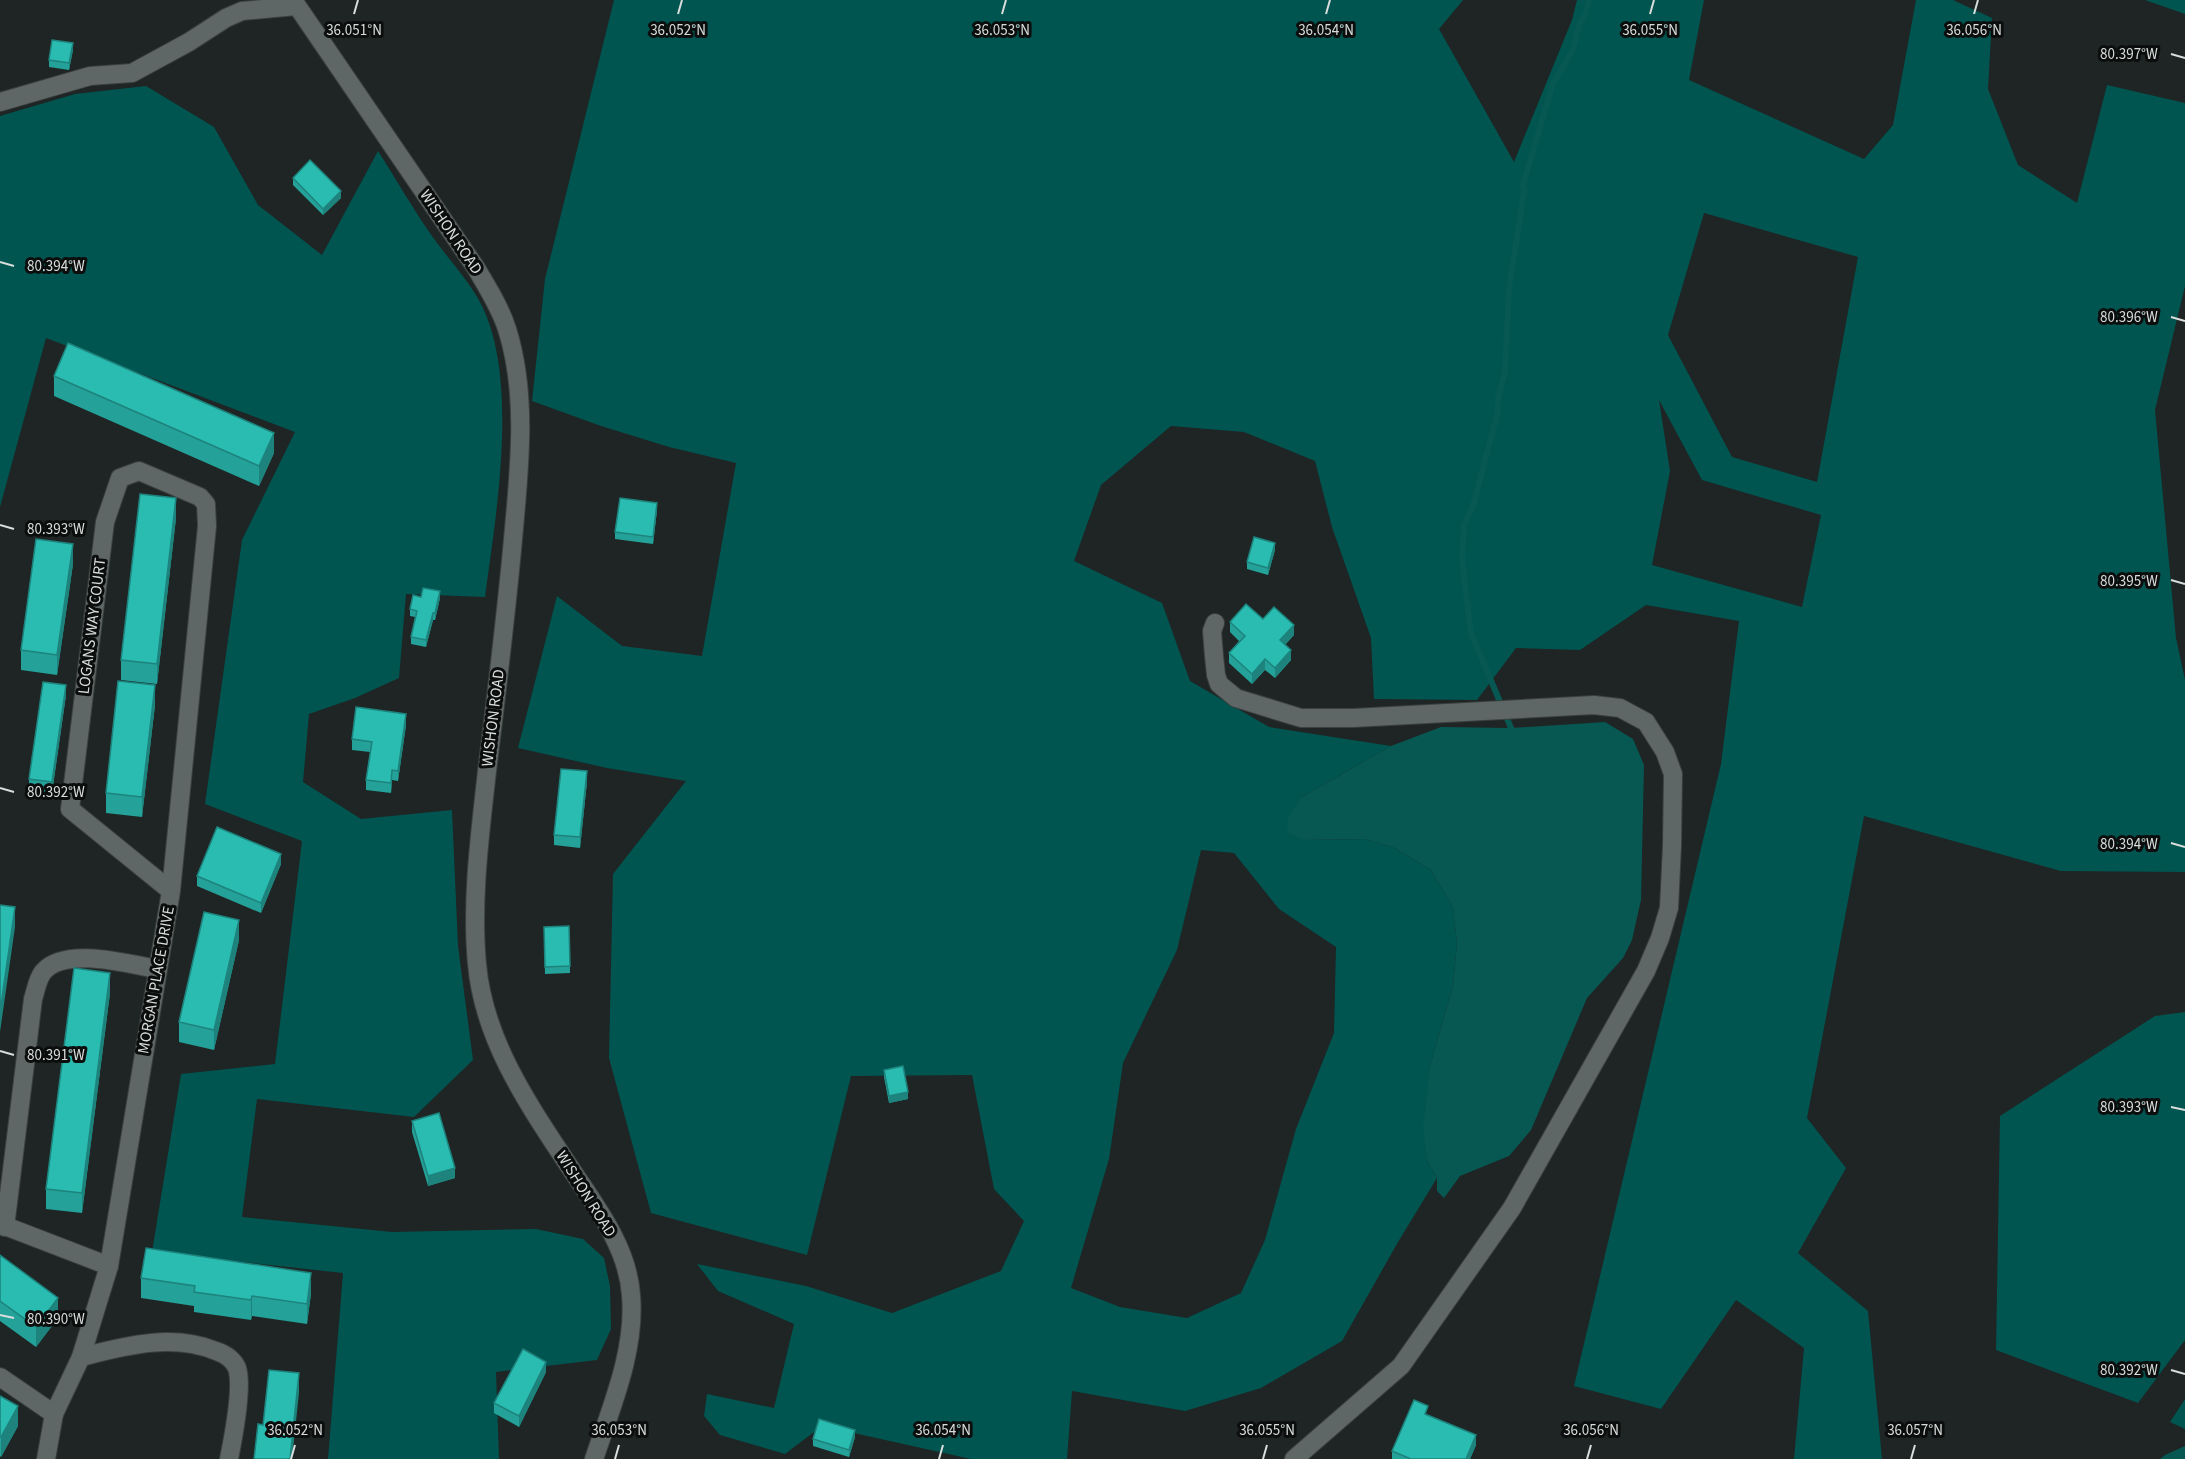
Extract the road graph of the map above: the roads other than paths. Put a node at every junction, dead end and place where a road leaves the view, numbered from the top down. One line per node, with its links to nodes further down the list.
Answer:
1 (294, 3): 2 (street); 14 (street, WISHON ROAD)
2 (0, 102)
3 (200, 597): 5 (street, MORGAN PLACE DRIVE); 5 (street, LOGANS WAY COURT)
4 (1215, 623): 15 (street)
5 (171, 891): 6 (street, MORGAN PLACE DRIVE)
6 (157, 969): 7 (street); 8 (street, MORGAN PLACE DRIVE)
7 (2, 1225): 8 (street)
8 (109, 1266): 9 (street, MORGAN PLACE DRIVE)
9 (81, 1357): 11 (street, MORGAN PLACE DRIVE); 13 (street)
10 (0, 1377): 11 (street)
11 (54, 1414): 12 (street)
12 (46, 1459)
13 (229, 1459)
14 (594, 1459)
15 (1294, 1459)

